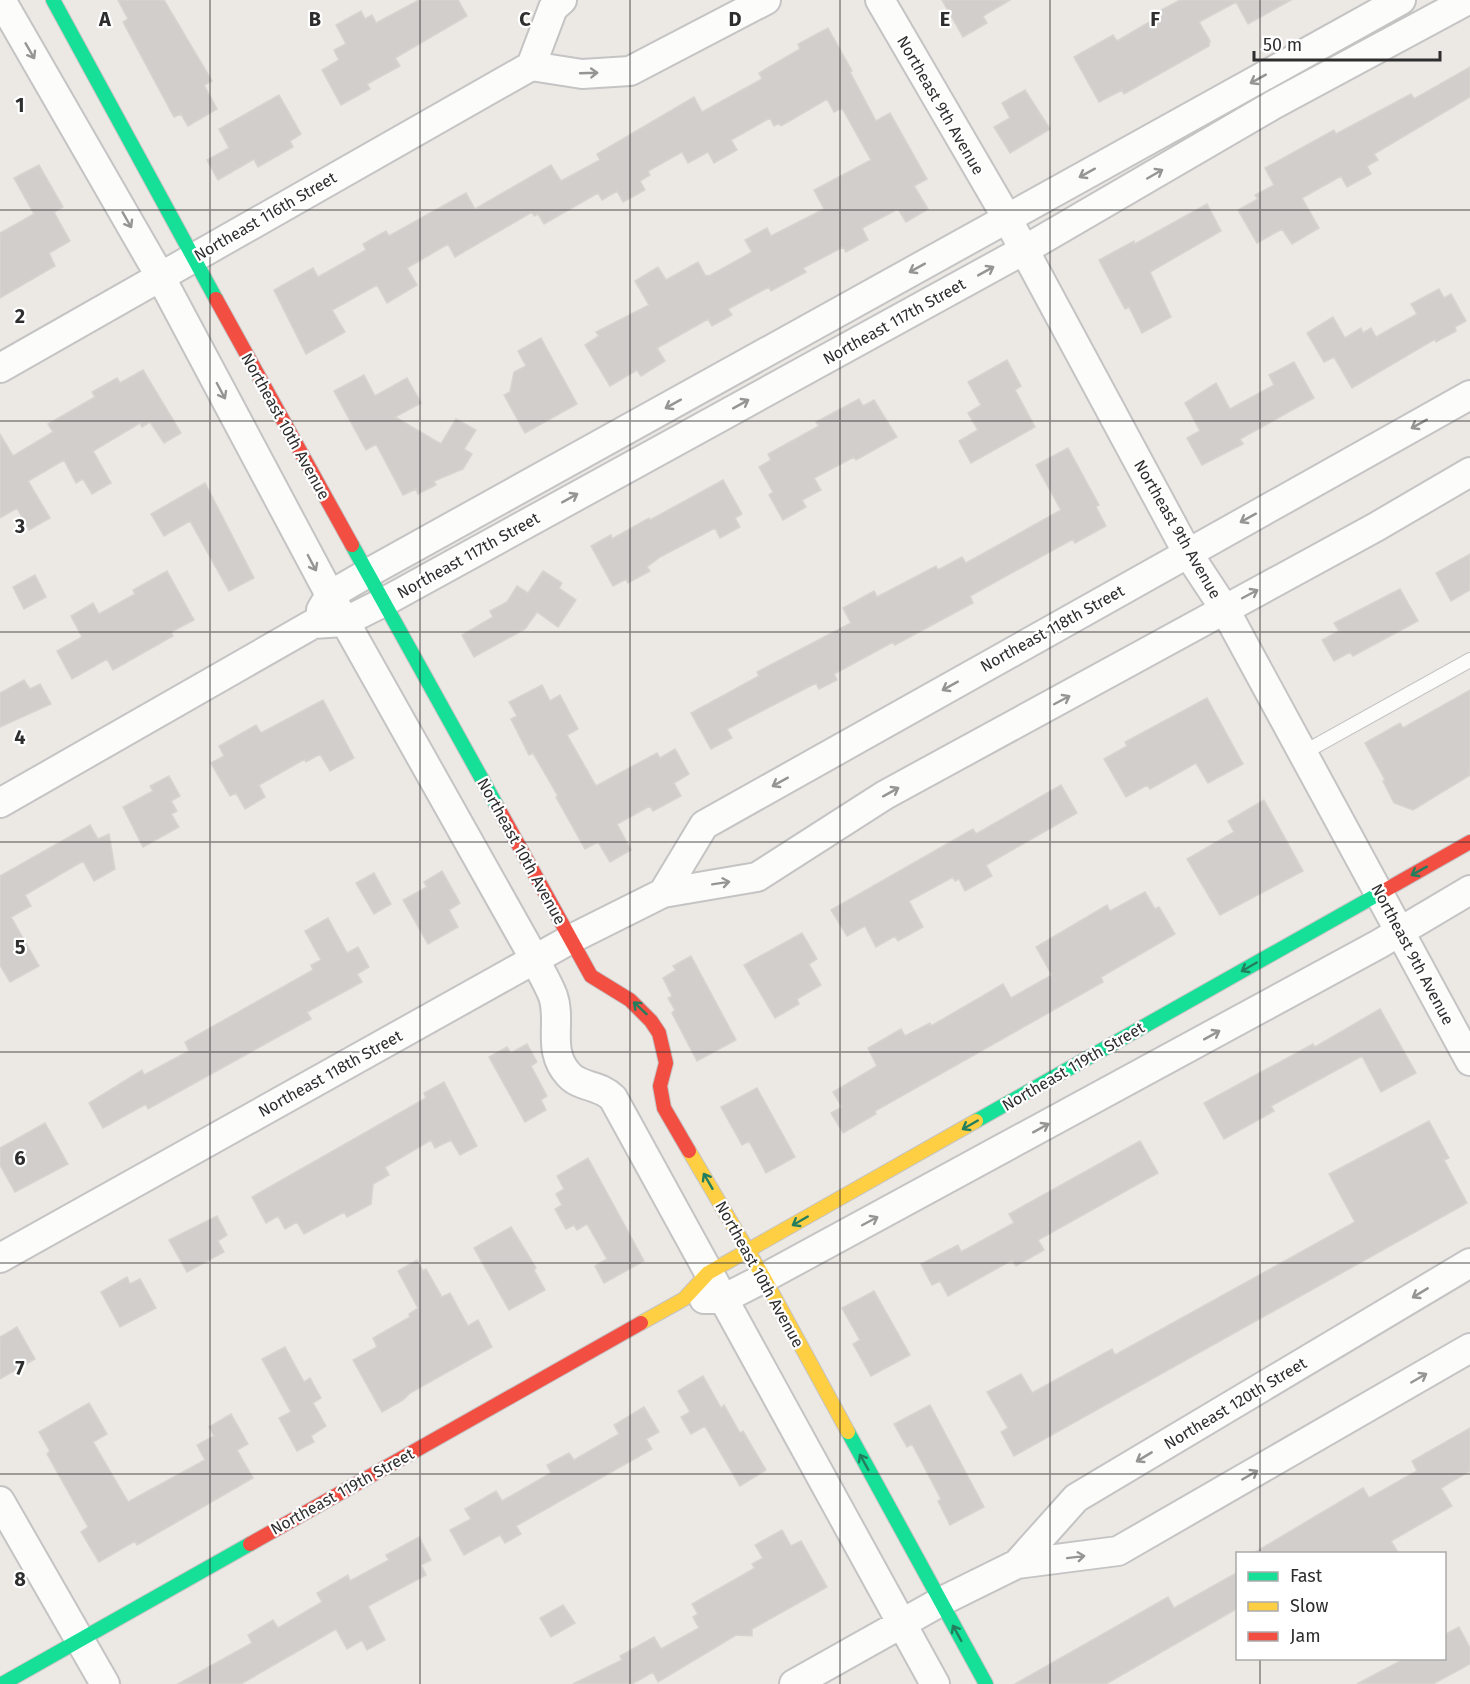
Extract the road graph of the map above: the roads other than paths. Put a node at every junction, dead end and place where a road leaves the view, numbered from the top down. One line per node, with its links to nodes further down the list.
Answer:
1 (1, 0): 12 (street, one-way to 12)
2 (53, 0): 11 (street, Northeast 10th Avenue)
3 (562, 0): 8 (street)
4 (766, 0): 8 (street, one-way to 4)
5 (880, 0): 9 (street, Northeast 9th Avenue)
6 (1401, 0): 9 (street, Northeast 117th Street, one-way to 9)
7 (1468, 0): 10 (street, Northeast 117th Street, one-way to 7)
8 (531, 66): 11 (street, Northeast 116th Street)
9 (1007, 218): 10 (street, Northeast 9th Avenue); 17 (street, Northeast 117th Street, one-way to 17)
10 (1024, 250): 16 (street, Northeast 9th Avenue); 19 (street, Northeast 117th Street, one-way to 10)
11 (192, 258): 12 (street, Northeast 116th Street); 17 (street, Northeast 10th Avenue)
12 (160, 276): 13 (street, Northeast 116th Street); 18 (street, one-way to 18)
13 (0, 368)
14 (1470, 395): 16 (street, Northeast 118th Street, one-way to 16)
15 (1470, 472): 20 (street, Northeast 118th Street, one-way to 15)
16 (1188, 552): 20 (street, Northeast 9th Avenue); 29 (street, Northeast 118th Street, one-way to 29)
17 (368, 573): 18 (street, Northeast 117th Street); 19 (street, Northeast 10th Avenue)
18 (330, 596): 21 (street); 22 (street, Northeast 117th Street)
19 (384, 602): 21 (street, Northeast 117th Street); 31 (street, Northeast 10th Avenue)
20 (1224, 608): 24 (street, Northeast 9th Avenue); 29 (street, Northeast 118th Street, one-way to 20)
21 (344, 622): 22 (street, Northeast 117th Street); 32 (street)
22 (313, 624): 25 (street, Northeast 117th Street)
23 (1470, 660): 24 (lane)
24 (1303, 753): 28 (street, Northeast 9th Avenue)
25 (0, 803)
26 (1470, 842): 28 (street, Northeast 119th Street, one-way to 28)
27 (1470, 890): 30 (street, Northeast 119th Street)
28 (1380, 892): 30 (street, Northeast 9th Avenue); 34 (street, Northeast 119th Street, one-way to 34)
29 (663, 893): 31 (street, Northeast 118th Street)
30 (1401, 932): 33 (street, Northeast 9th Avenue); 38 (street, Northeast 119th Street, one-way to 30)
31 (571, 939): 32 (street, Northeast 118th Street); 34 (street, Northeast 10th Avenue, one-way to 31)
32 (534, 958): 35 (street, Northeast 118th Street); 37 (street)
33 (1470, 1061)
34 (748, 1250): 37 (street, Northeast 119th Street); 38 (street, Northeast 10th Avenue)
35 (0, 1258)
36 (1470, 1263): 43 (street, Northeast 120th Street, one-way to 43)
37 (708, 1273): 39 (street, Northeast 119th Street); 40 (street)
38 (764, 1278): 40 (street, Northeast 119th Street); 44 (street, Northeast 10th Avenue, one-way to 38)
39 (684, 1299): 40 (street, Northeast 119th Street); 46 (street, Northeast 119th Street)
40 (723, 1299): 45 (street)
41 (1470, 1348): 43 (street, Northeast 120th Street, one-way to 41)
42 (0, 1501): 46 (street)
43 (1017, 1564): 44 (street, Northeast 120th Street)
44 (940, 1602): 45 (street, Northeast 120th Street); 51 (street, Northeast 10th Avenue, one-way to 44)
45 (902, 1624): 49 (street, Northeast 120th Street); 50 (street)
46 (80, 1638): 47 (street, Northeast 119th Street); 48 (street)
47 (2, 1684)
48 (105, 1684)
49 (794, 1684)
50 (935, 1684)
51 (986, 1684)

